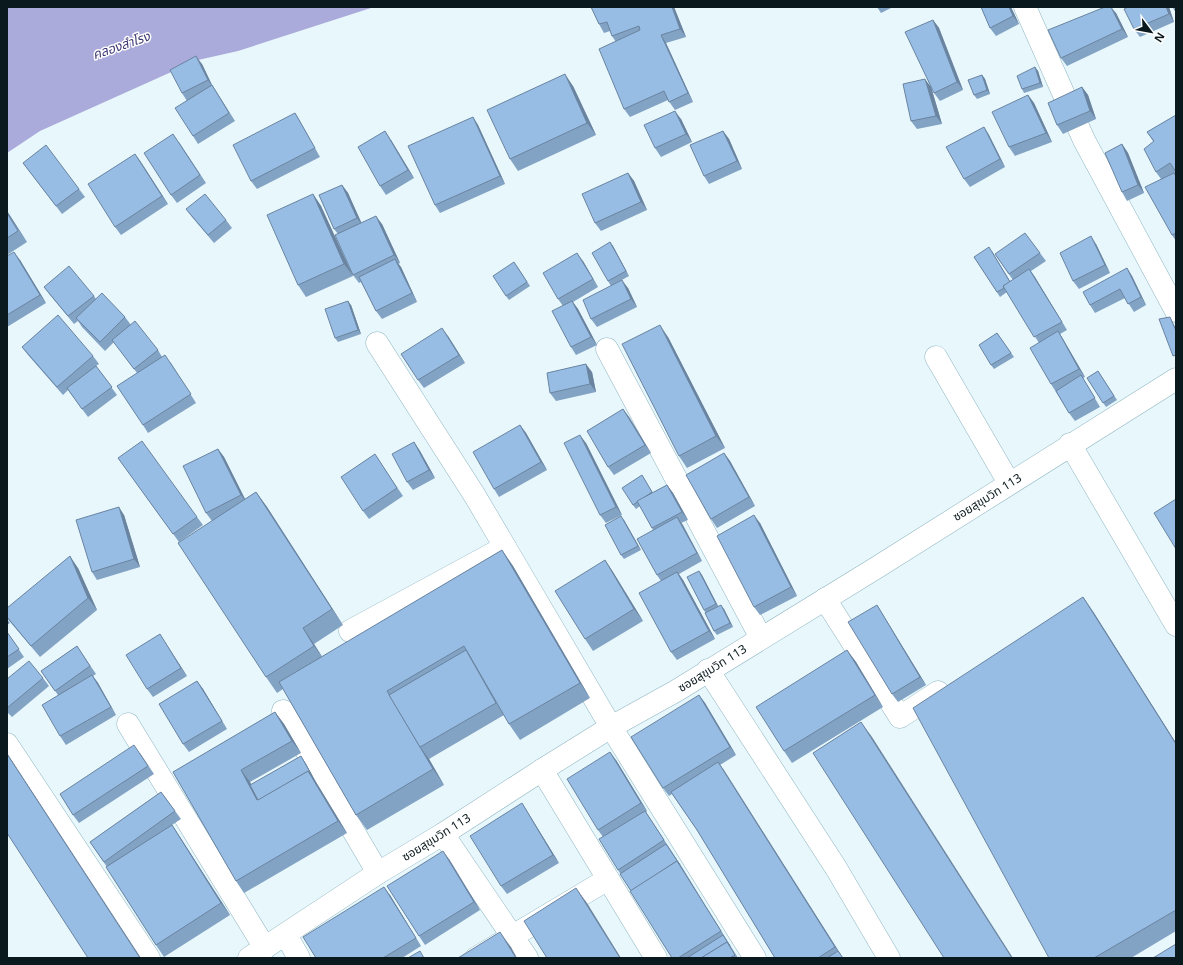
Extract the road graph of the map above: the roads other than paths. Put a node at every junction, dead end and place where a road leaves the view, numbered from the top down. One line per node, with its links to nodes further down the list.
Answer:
1 (1025, 7): 2 (street)
2 (1176, 310)
3 (377, 343): 9 (street)
4 (607, 349): 13 (street)
5 (936, 357): 8 (street)
6 (1176, 379): 7 (street, ซอยสุขุมวิท 113)
7 (1070, 444): 8 (street, ซอยสุขุมวิท 113); 11 (street)
8 (1009, 484): 10 (street, ซอยสุขุมวิท 113)
9 (504, 547): 12 (street); 18 (street)
10 (825, 599): 13 (street, ซอยสุขุมวิท 113); 15 (street)
11 (1176, 624)
12 (350, 631)
13 (761, 638): 14 (street, ซอยสุขุมวิท 113)
14 (708, 670): 18 (street, ซอยสุขุมวิท 113); 33 (street)
15 (952, 683)
16 (283, 711): 22 (street)
17 (128, 724): 26 (street)
18 (611, 727): 20 (street, ซอยสุขุมวิท 113); 32 (street)
19 (7, 744): 27 (street)
20 (542, 770): 21 (street, ซอยสุขุมวิท 113); 23 (street)
21 (443, 834): 22 (street, ซอยสุขุมวิท 113); 25 (street)
22 (378, 873): 24 (street, ซอยสุขุมวิท 113)
23 (608, 879): 25 (street); 31 (street)
24 (286, 935): 26 (street, ซอยสุขุมวิท 113); 28 (street)
25 (513, 936): 29 (street); 30 (street)
26 (257, 953)
27 (149, 958)
28 (299, 958)
29 (476, 958)
30 (527, 958)
31 (656, 958)
32 (755, 958)
33 (889, 958)

